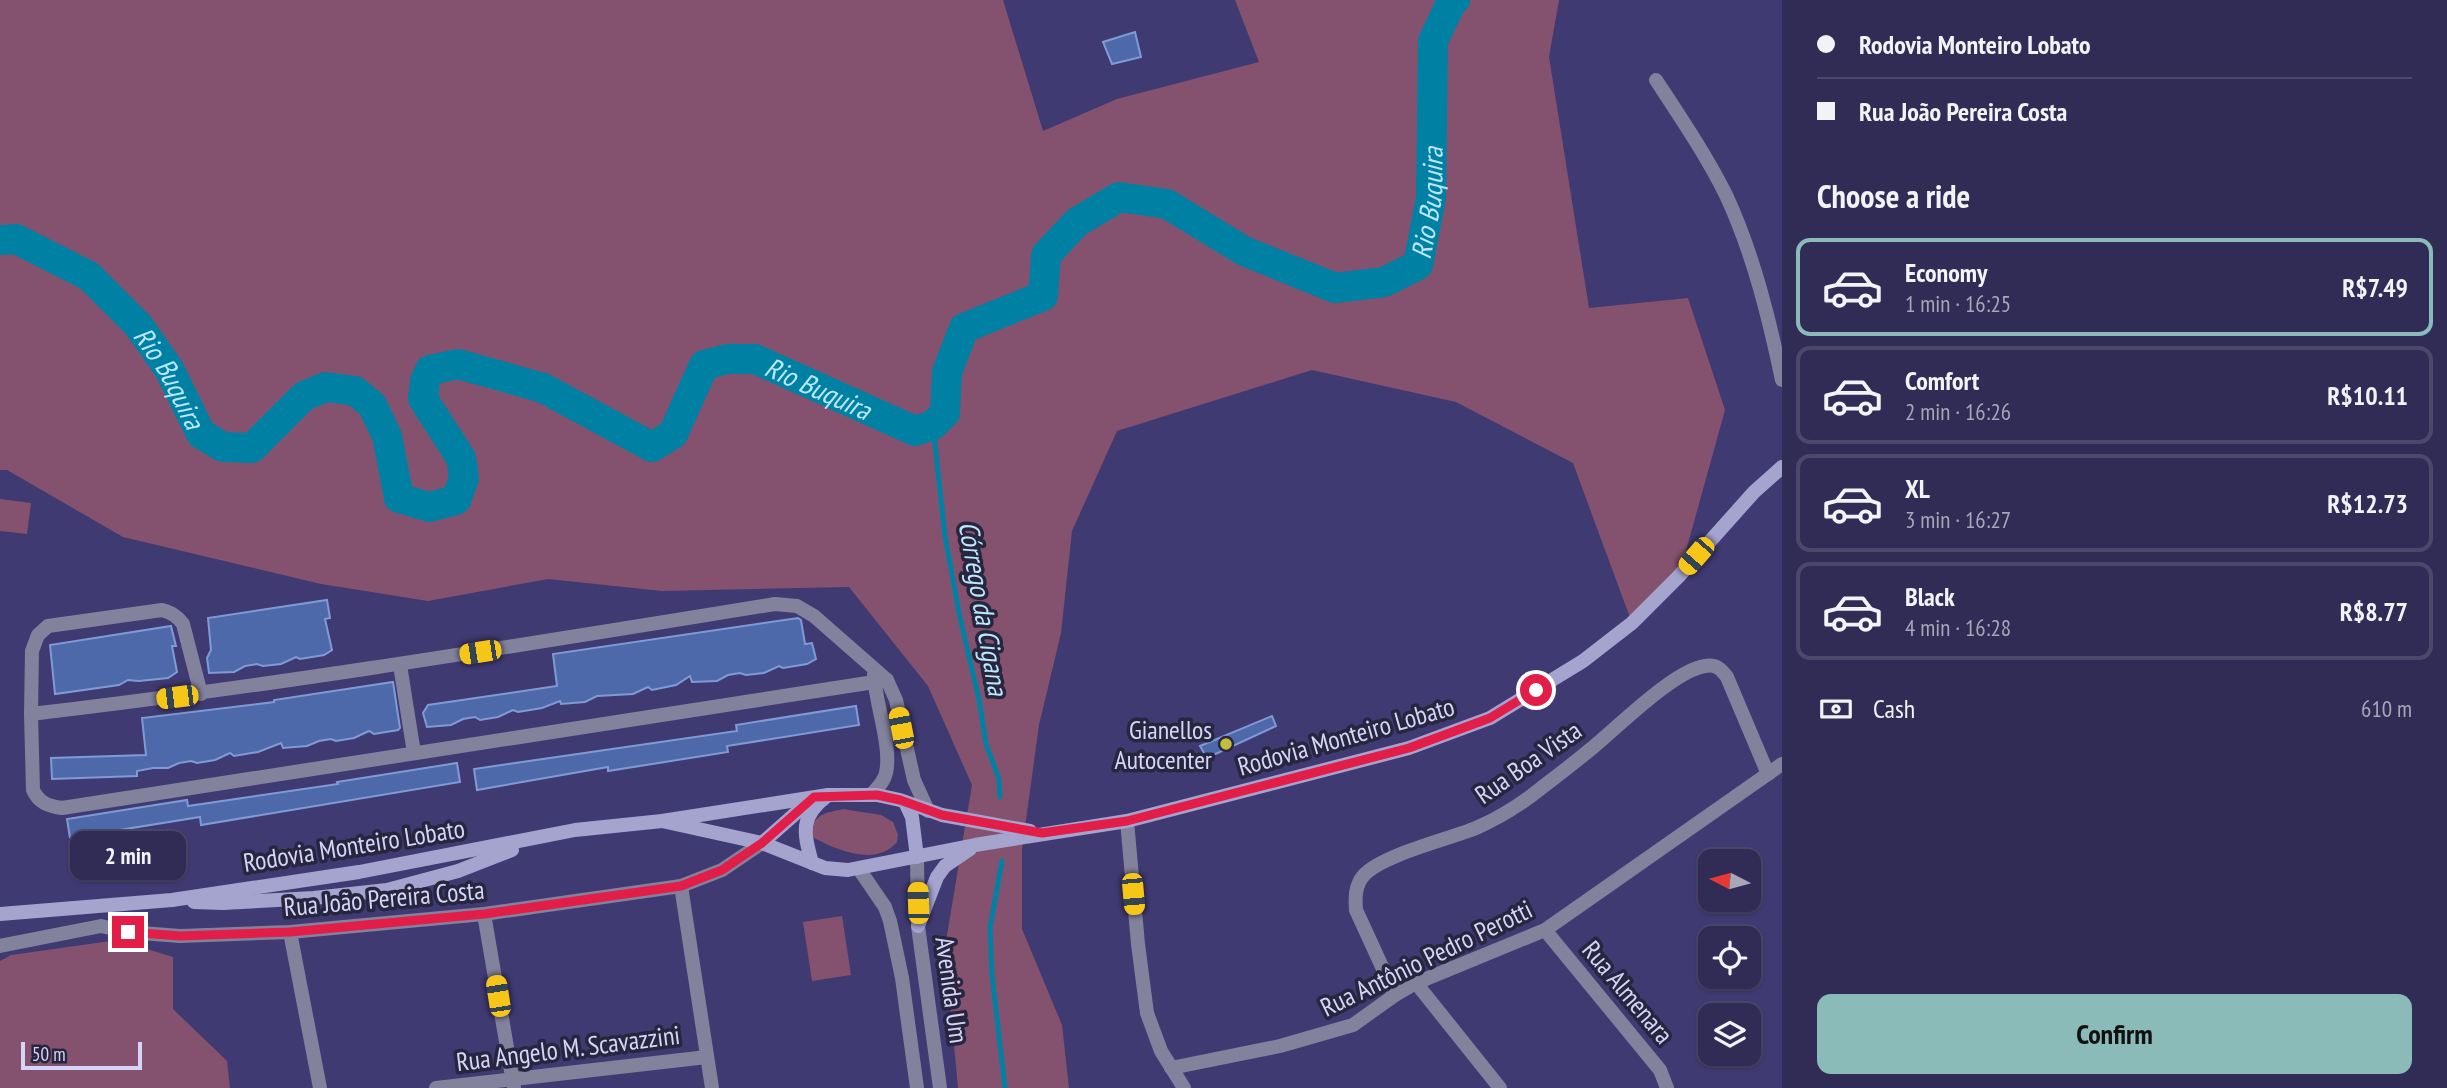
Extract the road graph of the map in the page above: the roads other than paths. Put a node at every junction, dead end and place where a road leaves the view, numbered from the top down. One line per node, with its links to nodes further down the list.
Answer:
1 (1656, 80): 2 (street)
2 (1782, 380)
3 (1782, 467): 16 (main road, Rodovia Monteiro Lobato)
4 (400, 664): 5 (street); 6 (street); 8 (street)
5 (881, 680): 8 (street); 11 (street); 14 (street)
6 (201, 694): 7 (street); 7 (street)
7 (30, 714): 8 (street)
8 (414, 753)
9 (1782, 764): 10 (street, Rua Antônio Pedro Perotti)
10 (1768, 774): 31 (street, Rua Antônio Pedro Perotti); 35 (street, Rua Boa Vista)
11 (871, 795): 12 (main road, Rodovia Monteiro Lobato); 13 (main road, Rodovia Monteiro Lobato)
12 (821, 796): 15 (main road, Rodovia Monteiro Lobato); 19 (main road); 22 (main road)
13 (905, 802): 14 (main road, Rodovia Monteiro Lobato); 21 (main road)
14 (928, 811): 17 (main road, Rodovia Monteiro Lobato)
15 (662, 821): 18 (main road, Rodovia Monteiro Lobato); 19 (main road, Rodovia Monteiro Lobato)
16 (1127, 821): 17 (main road, Rodovia Monteiro Lobato); 37 (street)
17 (1042, 833): 20 (main road, Rodovia Monteiro Lobato)
18 (543, 837): 25 (main road, Rodovia Monteiro Lobato); 25 (main road, Rodovia Monteiro Lobato)
19 (762, 843): 22 (main road, Rodovia Monteiro Lobato); 24 (street, Rua João Pereira Costa)
20 (975, 845): 21 (main road, Rodovia Monteiro Lobato); 30 (main road)
21 (917, 857): 23 (main road, Rodovia Monteiro Lobato); 30 (street, Avenida Um)
22 (812, 863): 23 (main road, Rodovia Monteiro Lobato)
23 (859, 869): 42 (street)
24 (681, 886): 28 (street, Rua João Pereira Costa); 36 (street)
25 (172, 900): 26 (main road, Rodovia Monteiro Lobato)
26 (98, 905): 27 (main road, Rodovia Monteiro Lobato); 29 (street)
27 (0, 914)
28 (484, 914): 32 (street, Rua João Pereira Costa); 38 (street)
29 (102, 926): 32 (street, Rua João Pereira Costa); 33 (street, Rua João Pereira Costa)
30 (918, 926): 43 (street, Avenida Um)
31 (1545, 930): 34 (street, Rua Antônio Pedro Perotti); 46 (street, Rua Almenara)
32 (290, 932): 39 (street)
33 (0, 946)
34 (1416, 983): 35 (street, Rua Antônio Pedro Perotti); 45 (street)
35 (1395, 995): 37 (street, Rua Antônio Pedro Perotti)
36 (707, 1057): 38 (street, Rua Angelo M. Scavazzini); 41 (street)
37 (1171, 1068): 44 (street)
38 (513, 1083): 40 (street, Rua Angelo M. Scavazzini)
39 (320, 1088)
40 (436, 1088)
41 (712, 1088)
42 (917, 1088)
43 (940, 1088)
44 (1185, 1088)
45 (1500, 1088)
46 (1667, 1088)

